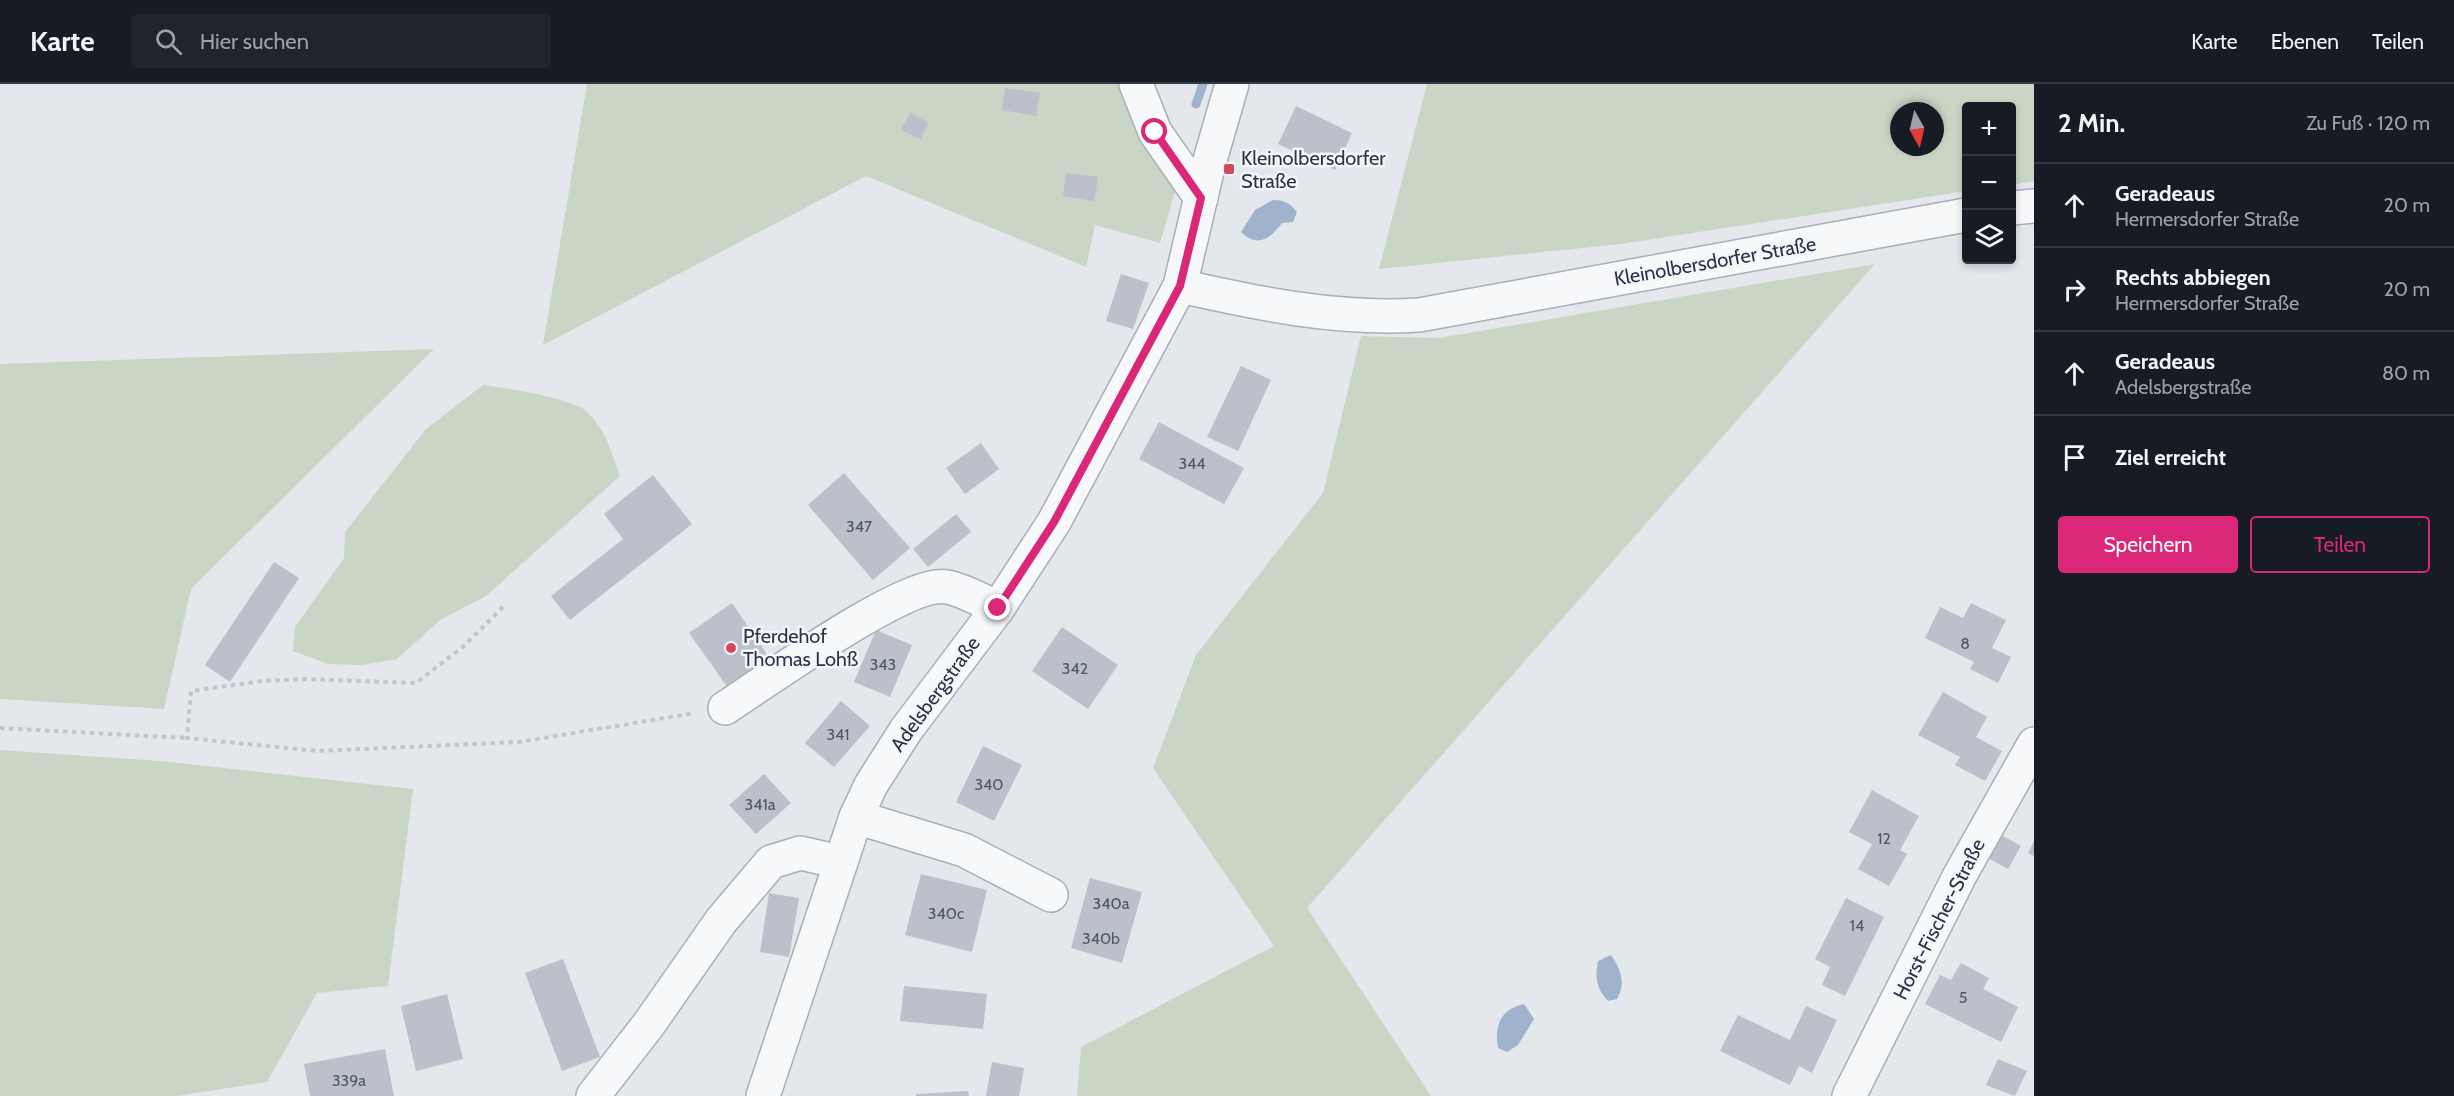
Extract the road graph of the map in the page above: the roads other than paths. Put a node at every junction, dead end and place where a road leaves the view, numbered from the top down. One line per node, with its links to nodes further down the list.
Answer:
1 (1136, 84): 3 (street)
2 (1233, 84): 3 (street, Adelsbergstraße)
3 (1201, 198): 7 (street, Adelsbergstraße)
4 (2034, 206): 5 (street)
5 (2016, 208)
6 (1962, 216): 7 (street, Kleinolbersdorfer Straße)
7 (1180, 286): 8 (street, Adelsbergstraße)
8 (998, 608): 9 (street); 11 (street, Adelsbergstraße)
9 (725, 708)
10 (2034, 744): 16 (street, Horst-Fischer-Straße)
11 (856, 817): 12 (street, Adelsbergstraße); 13 (street)
12 (841, 861): 14 (street); 15 (street, Adelsbergstraße)
13 (1051, 895)
14 (593, 1096)
15 (763, 1096)
16 (1849, 1096)

